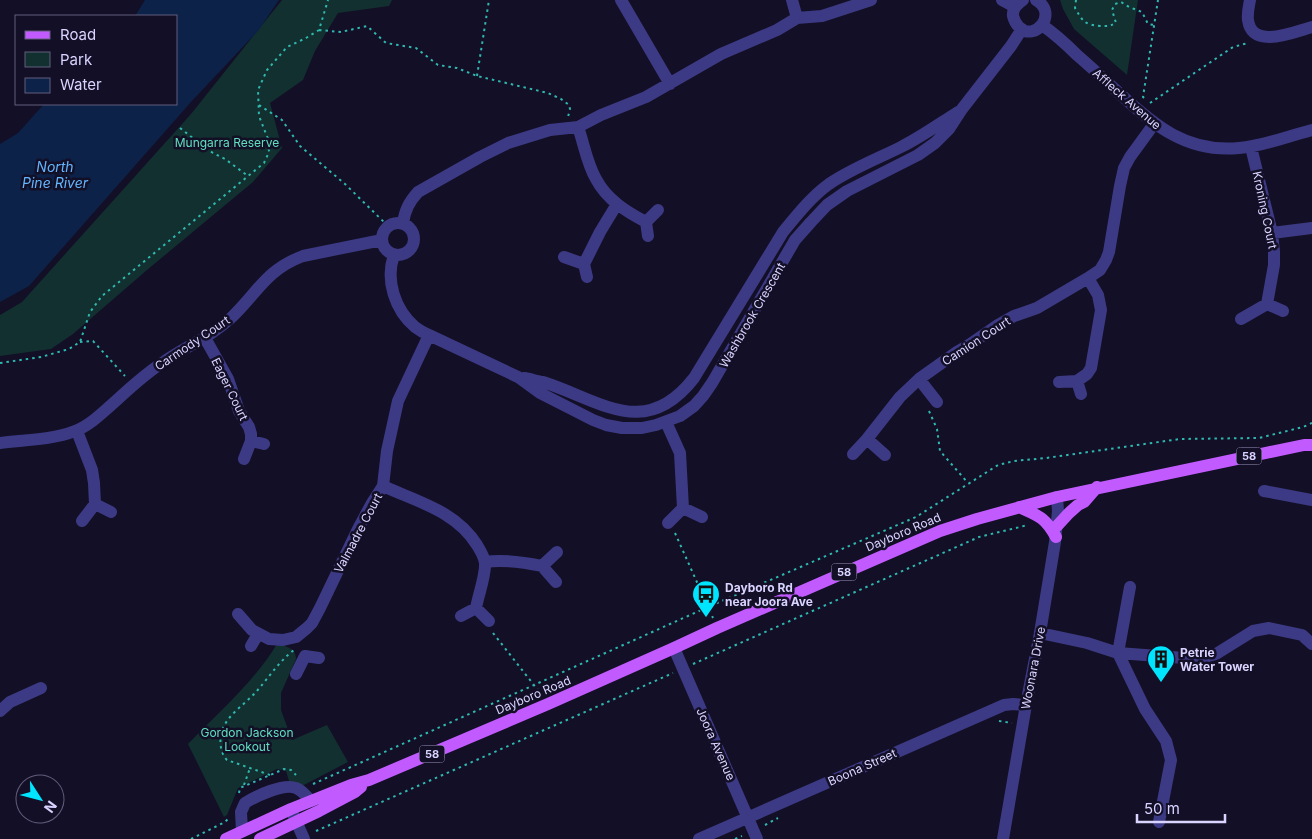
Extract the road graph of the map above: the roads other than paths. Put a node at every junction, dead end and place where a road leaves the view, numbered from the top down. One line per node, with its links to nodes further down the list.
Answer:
1 (621, 0): 12 (street)
2 (792, 0): 8 (street)
3 (872, 0): 8 (street)
4 (1002, 0): 7 (street)
5 (1036, 0): 9 (street)
6 (1250, 0): 10 (street)
7 (1019, 4): 11 (street)
8 (797, 18): 12 (street)
9 (1042, 25): 11 (street); 14 (street, Affleck Avenue)
10 (1312, 27)
11 (1022, 29): 13 (street, Washbrook Crescent)
12 (670, 84): 15 (street)
13 (962, 109): 36 (street, Washbrook Crescent); 42 (street, Washbrook Crescent)
14 (1154, 124): 17 (street, Affleck Avenue); 30 (street, Camion Court)
15 (578, 127): 18 (street); 21 (street)
16 (1312, 130): 17 (street, Affleck Avenue)
17 (1251, 147): 23 (street, Kroning Court)
18 (617, 204): 20 (street); 28 (street)
19 (658, 210): 20 (street)
20 (646, 222): 24 (street)
21 (403, 223): 25 (street); 26 (street)
22 (1312, 228): 23 (street)
23 (1272, 233): 31 (street, Kroning Court)
24 (648, 236)
25 (382, 240): 26 (street); 35 (street, Carmody Court)
26 (394, 255): 34 (street, Washbrook Crescent)
27 (564, 257): 28 (street)
28 (584, 264): 29 (street)
29 (586, 277)
30 (1088, 278): 37 (street, Camion Court); 38 (street)
31 (1267, 304): 32 (street); 33 (street)
32 (1282, 311)
33 (1241, 319)
34 (429, 335): 36 (street, Washbrook Crescent); 52 (street, Valmadre Court)
35 (205, 338): 43 (street, Carmody Court); 45 (street, Eager Court)
36 (518, 377): 42 (street, Washbrook Crescent)
37 (919, 380): 41 (street); 44 (street, Camion Court)
38 (1077, 381): 39 (street); 40 (street)
39 (1059, 382)
40 (1081, 394)
41 (937, 402)
42 (666, 422): 59 (street)
43 (77, 430): 46 (street, Carmody Court); 57 (street)
44 (867, 439): 49 (street, Camion Court); 50 (street)
45 (251, 441): 48 (street); 51 (street)
46 (0, 442)
47 (1309, 443): 53 (main road, Dayboro Road / 58)
48 (264, 444)
49 (853, 454)
50 (884, 455)
51 (244, 459)
52 (383, 486): 66 (street); 78 (street, Valmadre Court)
53 (1097, 487): 55 (main road, Dayboro Road / 58); 64 (main road)
54 (1264, 491): 56 (street)
55 (1057, 496): 58 (main road, Dayboro Road / 58); 64 (street, Woonara Drive)
56 (1312, 500)
57 (95, 504): 60 (street); 62 (street)
58 (1019, 507): 64 (main road); 79 (main road, Dayboro Road / 58)
59 (683, 508): 61 (street); 63 (street)
60 (112, 512)
61 (702, 517)
62 (82, 520)
63 (668, 523)
64 (1056, 531): 74 (street, Woonara Drive)
65 (557, 552): 67 (street)
66 (485, 562): 67 (street); 70 (street)
67 (542, 566): 68 (street)
68 (556, 582)
69 (1130, 587): 80 (street)
70 (476, 608): 72 (street); 73 (street)
71 (238, 614): 75 (street)
72 (461, 616)
73 (489, 620)
74 (1040, 633): 80 (street); 85 (street, Woonara Drive)
75 (258, 634): 77 (street); 78 (street)
76 (1312, 644): 80 (street)
77 (251, 646)
78 (300, 646): 81 (street); 82 (street, Valmadre Court)
79 (674, 648): 87 (main road, Dayboro Road / 58); 90 (street, Joora Avenue)
80 (1118, 653): 92 (street)
81 (319, 658)
82 (296, 674)
83 (41, 688): 84 (street)
84 (5, 702): 86 (street)
85 (1026, 705): 90 (street, Boona Street); 99 (street, Woonara Drive)
86 (0, 712)
87 (369, 780): 88 (main road, Dayboro Road / 58); 91 (main road, Dayboro Road / 58)
88 (311, 801): 89 (main road, Dayboro Road / 58); 93 (street)
89 (291, 809): 91 (street); 93 (main road, Dayboro Road / 58)
90 (748, 817): 97 (street, Boona Street); 98 (street, Joora Avenue)
91 (296, 821): 95 (main road, Dayboro Road / 58); 96 (street)
92 (1159, 822)
93 (242, 831): 94 (main road, Dayboro Road / 58)
94 (226, 839)
95 (260, 839)
96 (304, 839)
97 (699, 839)
98 (757, 839)
99 (1003, 839)

